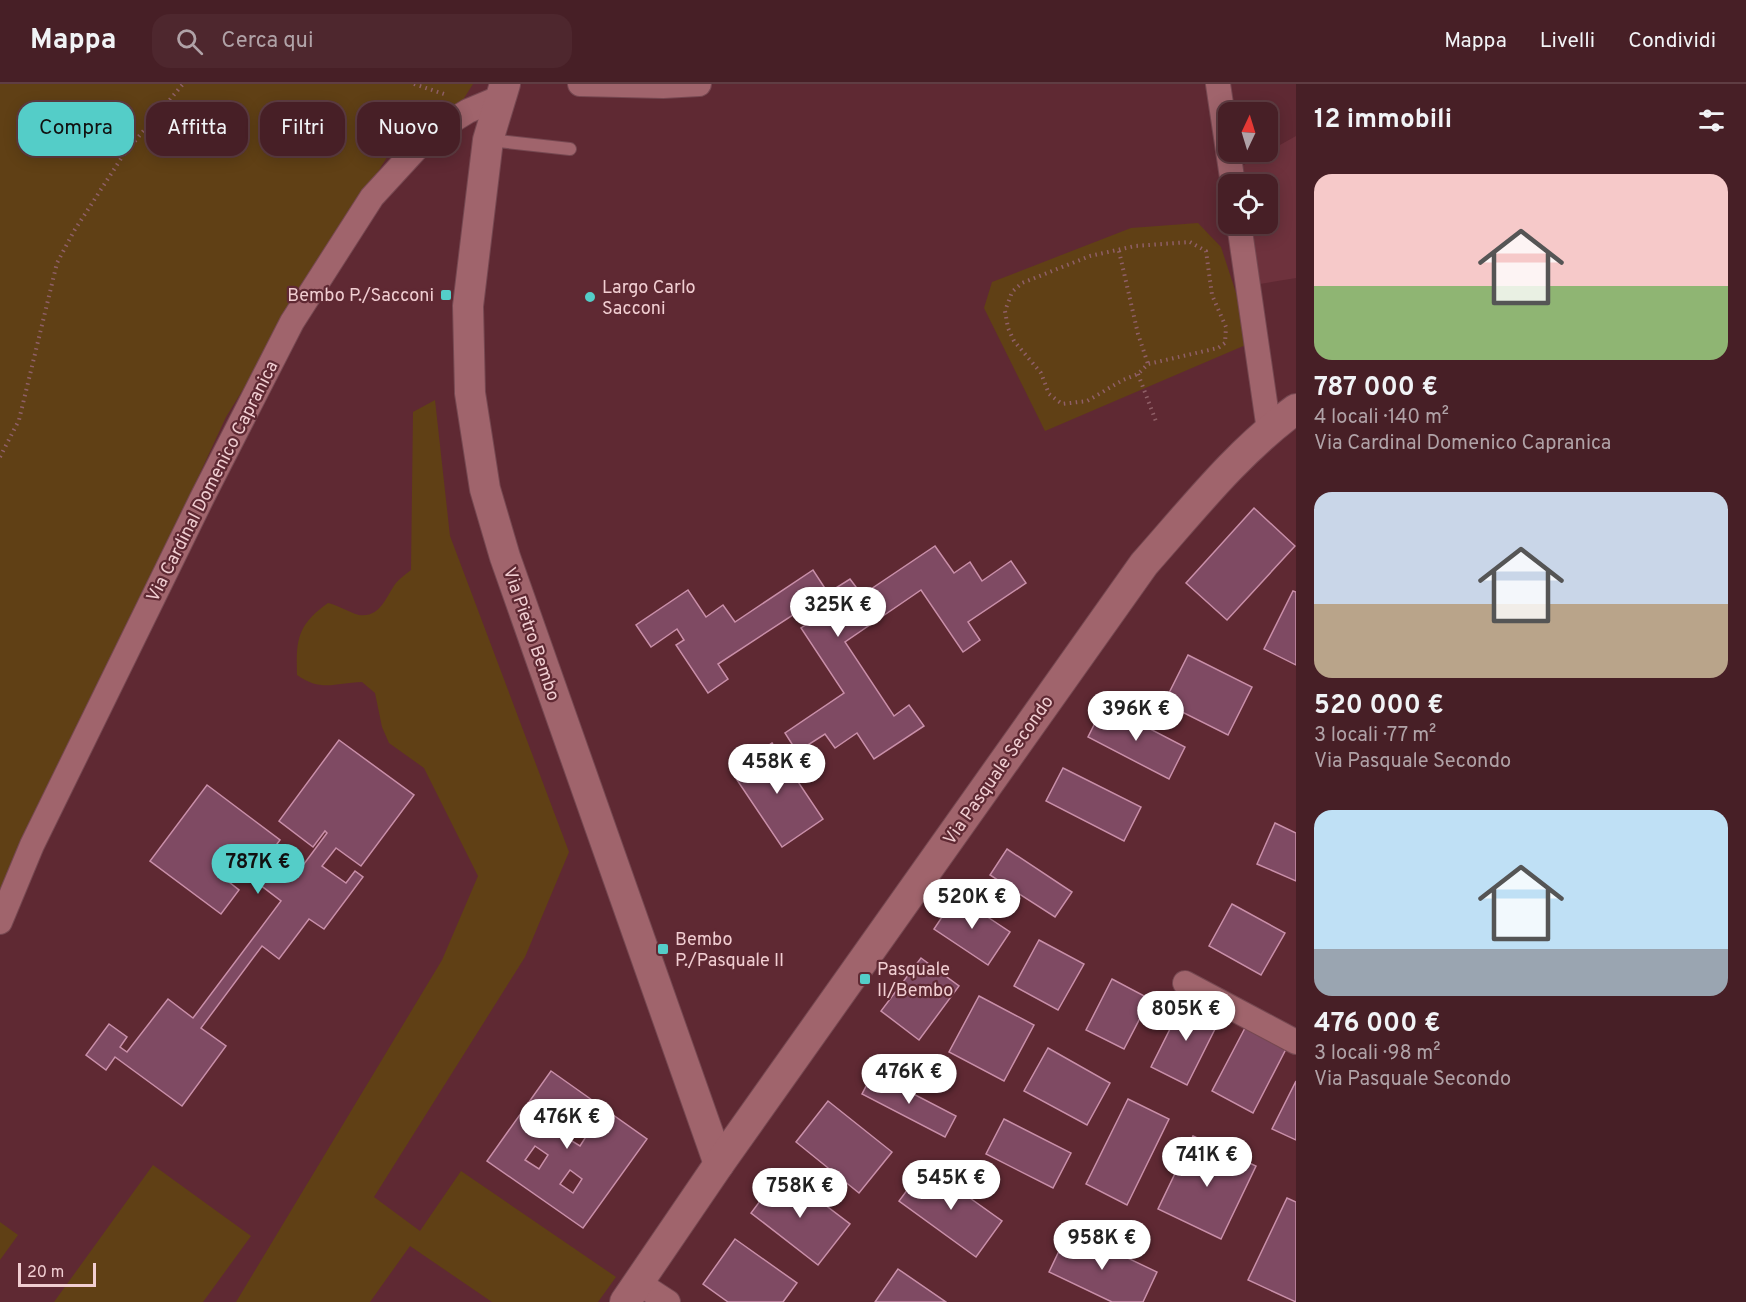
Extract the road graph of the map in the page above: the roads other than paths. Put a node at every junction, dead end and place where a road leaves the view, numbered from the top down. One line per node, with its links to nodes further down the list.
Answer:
1 (580, 84): 2 (street)
2 (699, 84)
3 (1218, 84): 7 (street)
4 (502, 91): 5 (street, Via Pietro Bembo); 11 (street, Via Cardinal Domenico Capranica)
5 (488, 140): 6 (lane); 14 (street, Via Pietro Bembo)
6 (570, 149)
7 (1232, 174)
8 (1240, 234): 10 (street)
9 (1296, 409): 10 (street, Via Pasquale Secondo)
10 (1269, 430): 14 (street, Via Pasquale Secondo)
11 (0, 922)
12 (1185, 983): 13 (street)
13 (1296, 1042)
14 (719, 1164): 15 (street, Via Pasquale Secondo)
15 (632, 1292): 16 (street)
16 (668, 1302)

